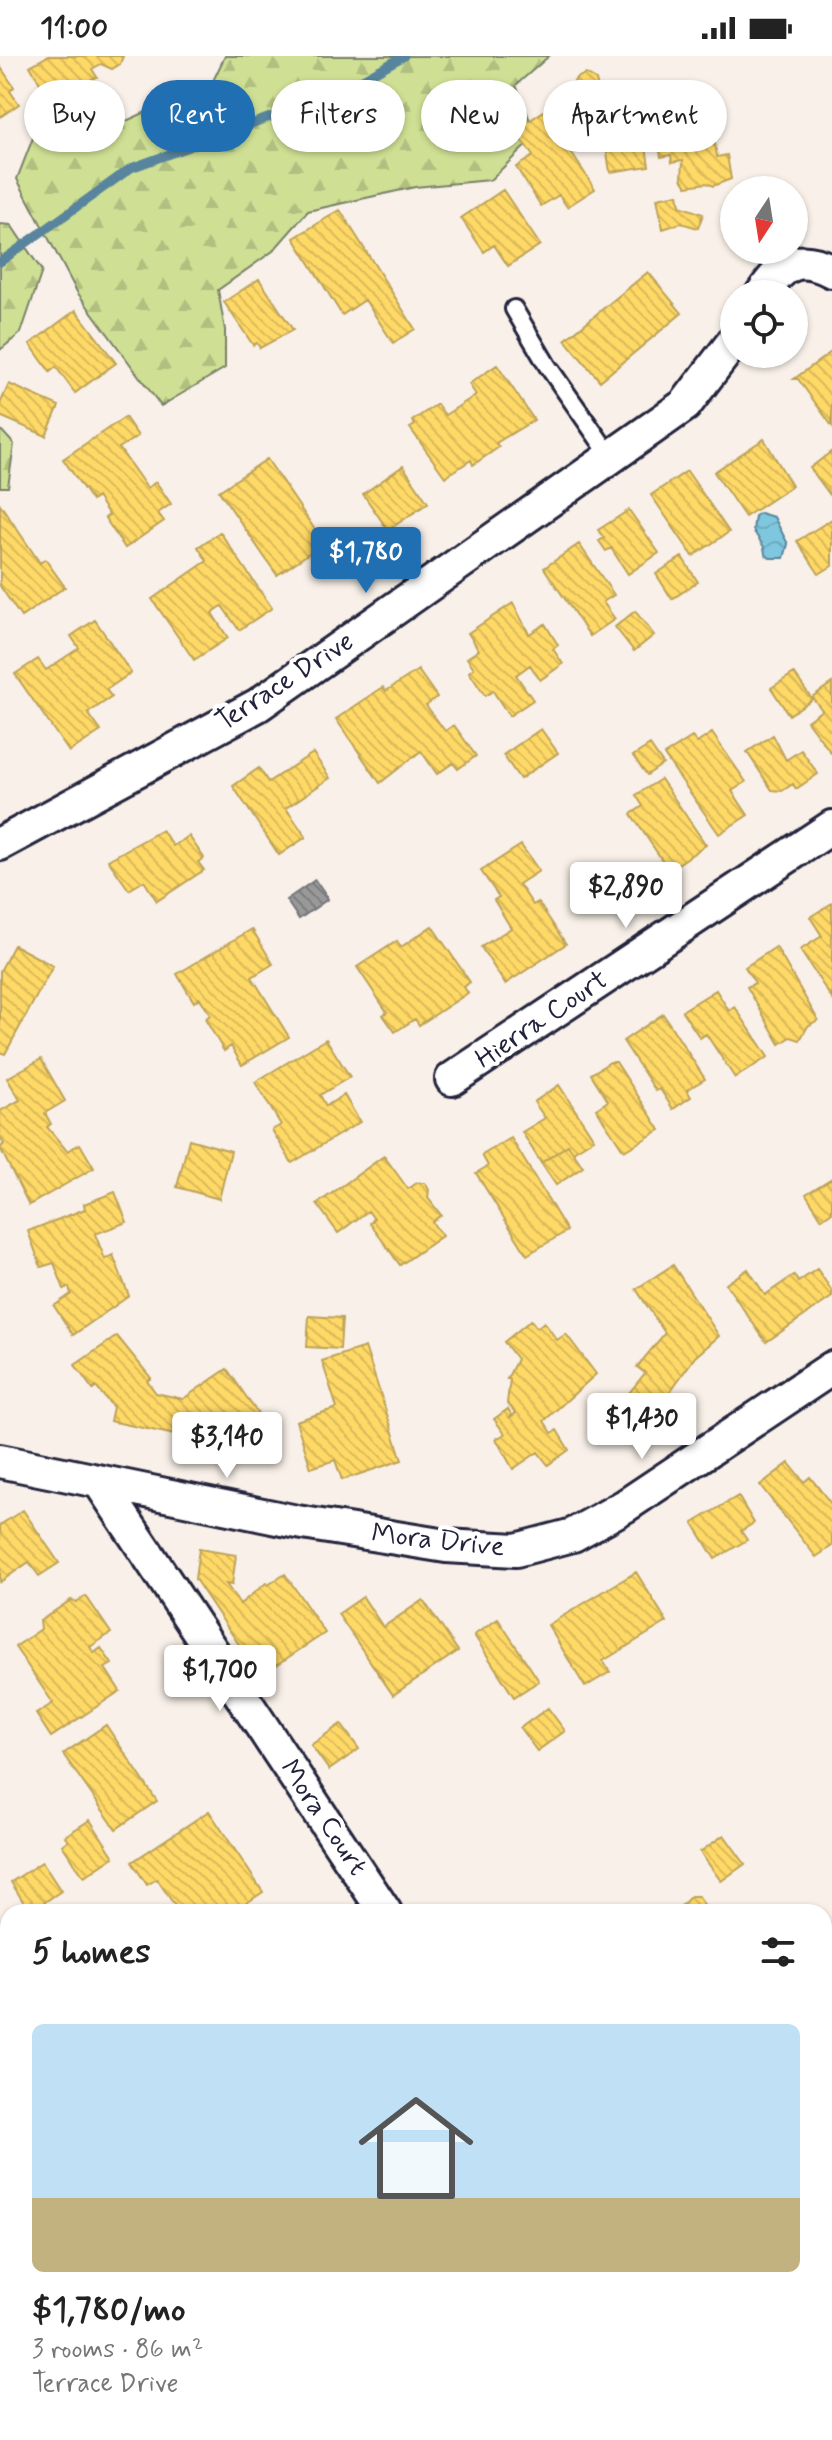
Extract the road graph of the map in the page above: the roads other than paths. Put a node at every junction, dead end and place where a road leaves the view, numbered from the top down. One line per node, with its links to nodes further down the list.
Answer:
1 (832, 271): 2 (street)
2 (773, 280)
3 (514, 309): 5 (lane)
4 (720, 359): 5 (street, Terrace Drive)
5 (611, 457): 7 (street, Terrace Drive)
6 (832, 827): 8 (street, Hierra Court)
7 (0, 844)
8 (452, 1079)
9 (832, 1368): 11 (street, Mora Drive)
10 (0, 1461): 11 (street, Mora Drive)
11 (101, 1484): 12 (street, Mora Court)
12 (380, 1904)

